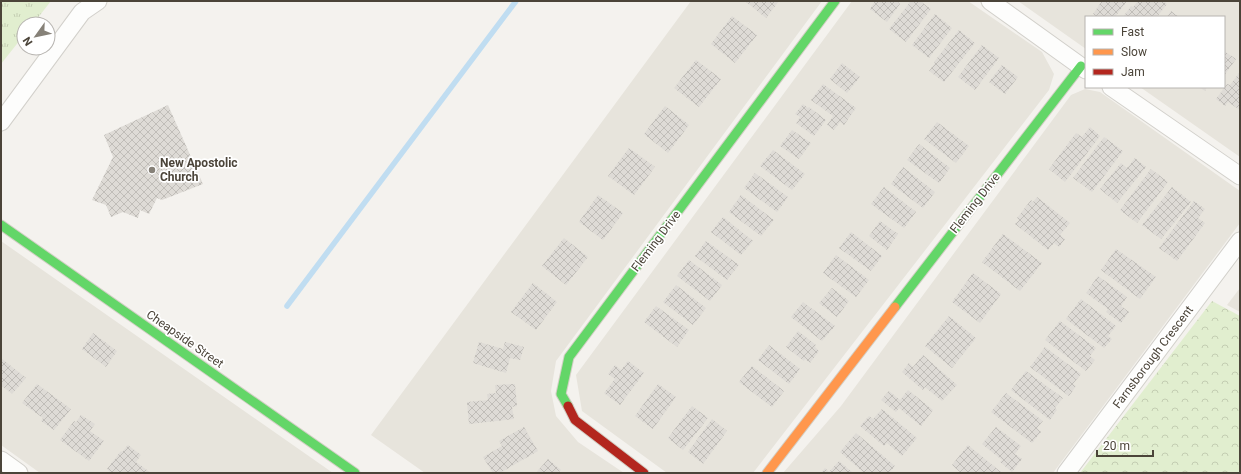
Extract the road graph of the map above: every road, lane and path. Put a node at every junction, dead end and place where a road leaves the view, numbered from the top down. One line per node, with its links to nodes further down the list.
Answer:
1 (98, 1): 6 (street)
2 (835, 1): 13 (street, Fleming Drive)
3 (990, 1): 4 (street, Fleming Drive)
4 (1083, 68): 14 (street, Fleming Drive)
5 (1112, 88): 7 (street)
6 (1, 122)
7 (1240, 176)
8 (1, 225): 12 (street, Cheapside Street)
9 (1240, 241): 15 (street, Farnsborough Crescent)
10 (1, 460): 11 (street)
11 (19, 473)
12 (355, 473)
13 (644, 473)
14 (768, 473)
15 (1066, 473)

